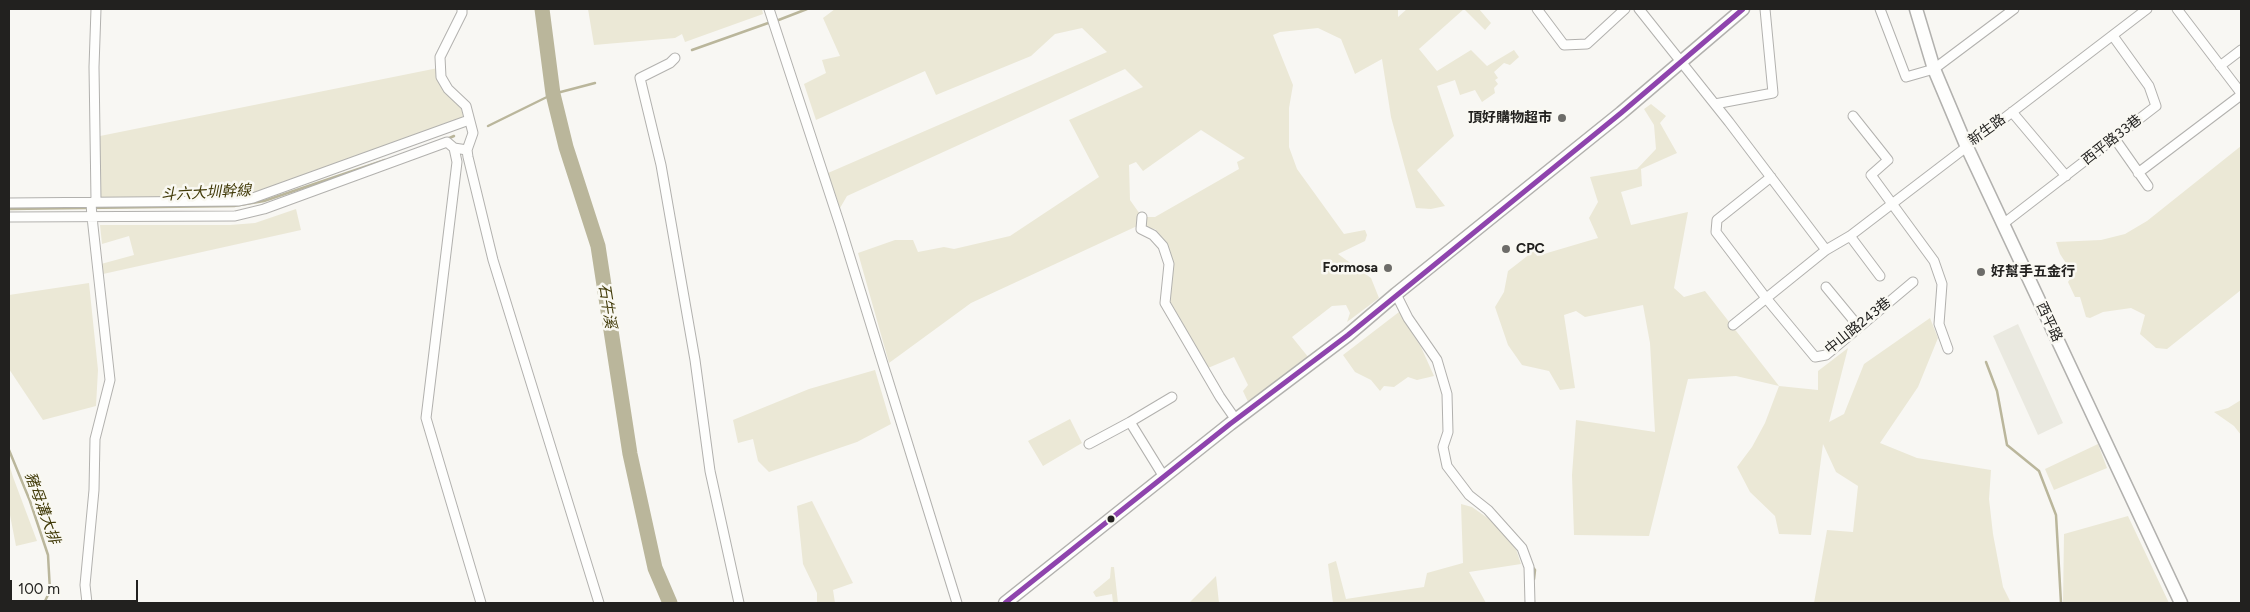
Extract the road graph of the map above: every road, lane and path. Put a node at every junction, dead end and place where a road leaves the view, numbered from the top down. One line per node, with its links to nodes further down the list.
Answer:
1 (96, 9): 34 (street)
2 (462, 9): 24 (street)
3 (1537, 9): 4 (street)
4 (1625, 9)
5 (1639, 9): 17 (street)
6 (1743, 9): 17 (main road)
7 (1765, 9): 21 (street)
8 (1880, 9): 19 (street)
9 (1916, 9): 19 (main road, 西平路)
10 (2014, 9): 19 (street)
11 (2147, 9): 14 (street, 新生路)
12 (2177, 9): 18 (street)
13 (770, 11): 59 (street)
14 (2113, 36): 22 (street, 新生路); 25 (street, 西平路33巷)
15 (2241, 50): 18 (street)
16 (675, 58): 58 (street)
17 (1680, 62): 21 (street); 45 (main road)
18 (2220, 66): 20 (street)
19 (1934, 69): 26 (main road, 西平路)
20 (2241, 94): 29 (street)
21 (1715, 104): 31 (street)
22 (2012, 112): 26 (street, 新生路); 30 (street)
23 (1853, 116): 35 (street)
24 (469, 120): 28 (street); 34 (street)
25 (2115, 139): 29 (street); 30 (street, 西平路33巷)
26 (1966, 145): 35 (street, 新生路); 39 (main road, 西平路)
27 (454, 148): 28 (street); 36 (street); 56 (street)
28 (468, 148): 57 (street)
29 (2138, 173): 32 (street)
30 (2066, 176): 39 (street, 西平路33巷)
31 (1770, 177): 41 (street); 46 (street, 中山路243巷)
32 (2148, 186)
33 (9, 203): 34 (street)
34 (92, 203): 36 (street)
35 (1892, 203): 40 (street, 新生路); 49 (street)
36 (92, 217): 38 (street); 55 (street)
37 (1142, 217): 51 (street)
38 (9, 218)
39 (2003, 224): 62 (main road, 西平路)
40 (1850, 236): 41 (street, 新生路); 42 (street)
41 (1826, 250): 46 (street)
42 (1880, 276)
43 (1913, 282): 48 (street, 中山路243巷)
44 (1826, 287): 48 (street)
45 (1396, 294): 51 (main road); 61 (street)
46 (1766, 298): 47 (street); 48 (street, 中山路243巷)
47 (1733, 325)
48 (1859, 327)
49 (1948, 349)
50 (1172, 396): 52 (street)
51 (1236, 420): 54 (main road)
52 (1130, 422): 53 (street); 54 (street)
53 (1089, 444)
54 (1164, 477): 60 (main road)
55 (87, 603)
56 (481, 603)
57 (599, 603)
58 (739, 603)
59 (957, 603)
60 (1005, 603)
61 (1530, 603)
62 (2181, 603)

